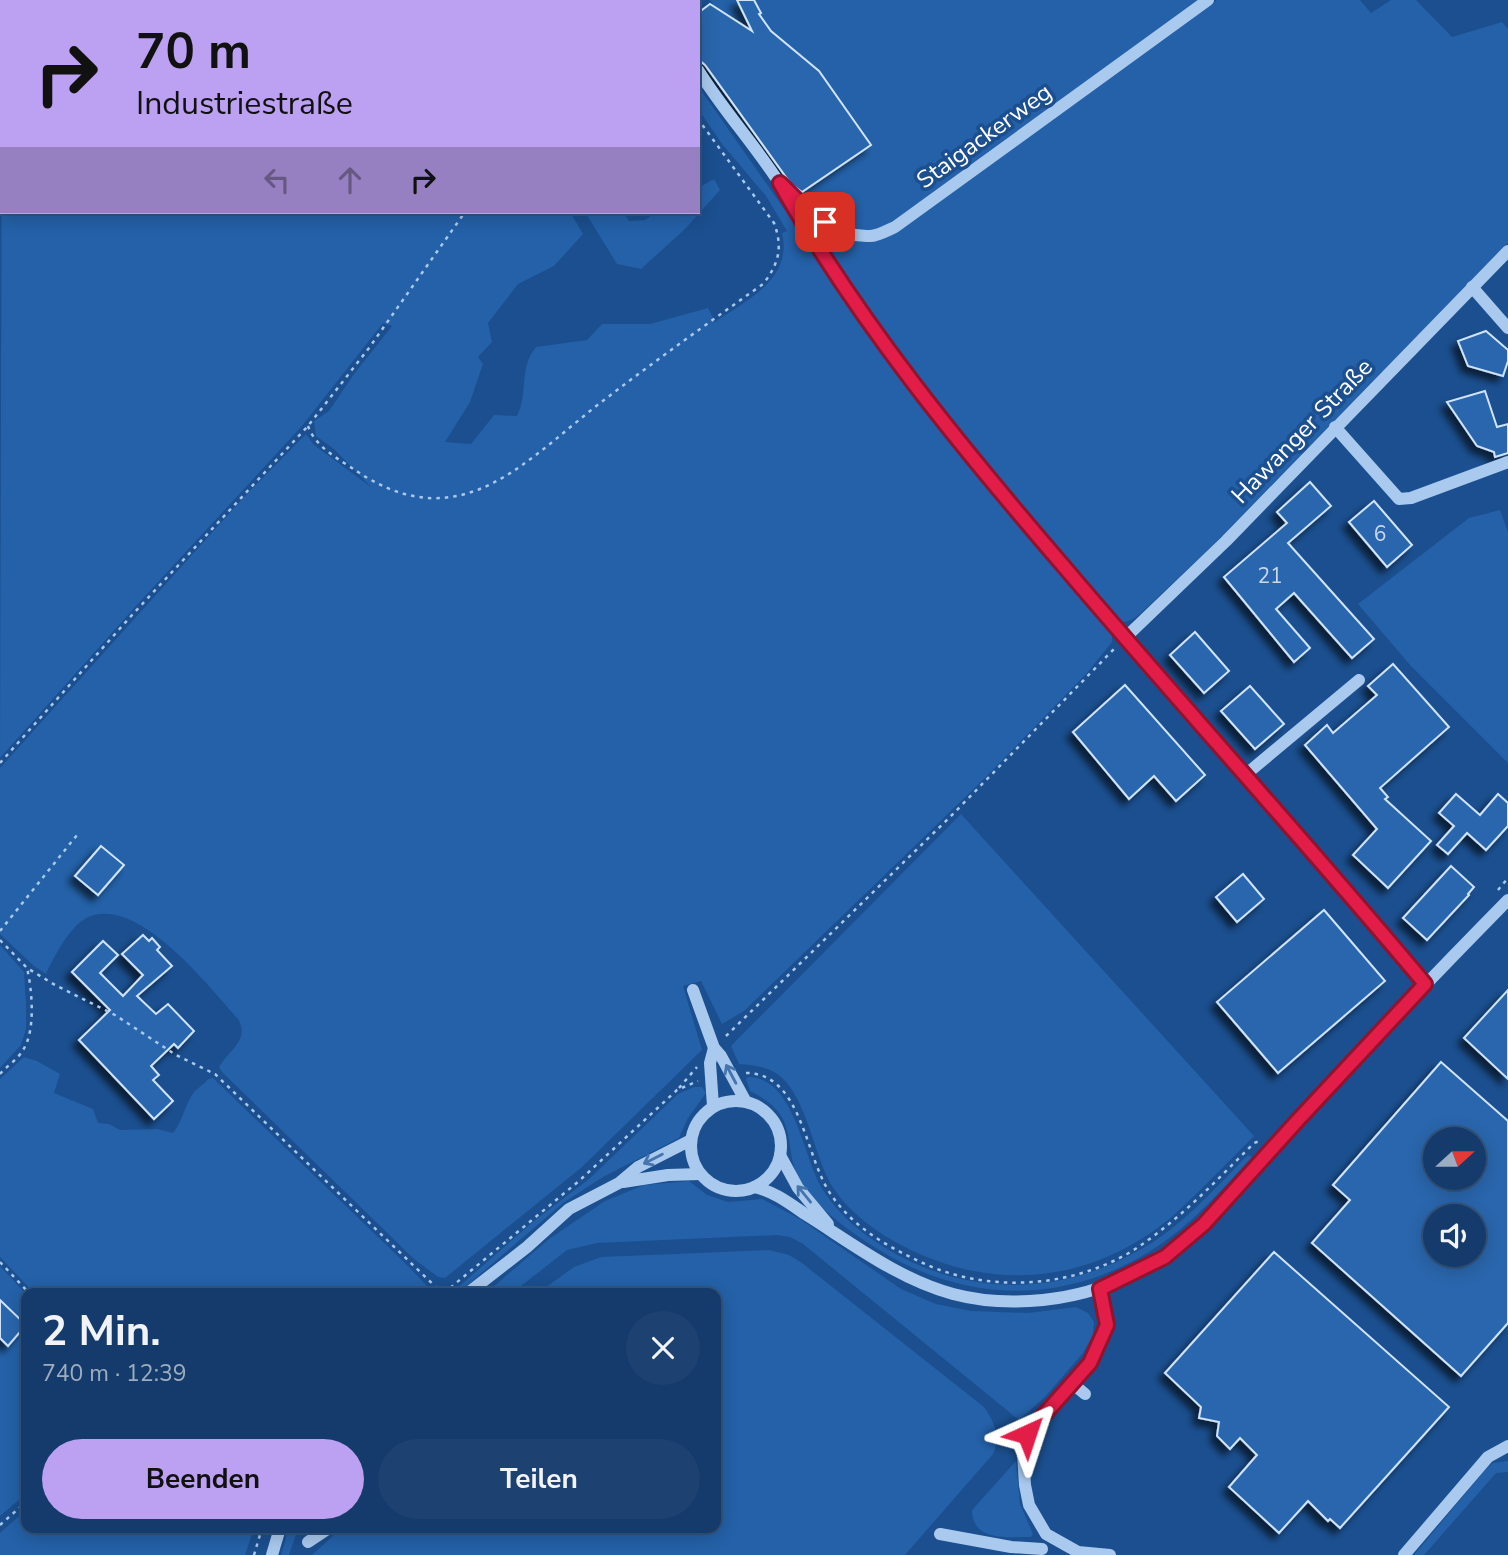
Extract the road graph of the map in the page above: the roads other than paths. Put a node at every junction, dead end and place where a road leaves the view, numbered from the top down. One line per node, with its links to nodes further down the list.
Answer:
1 (1208, 0): 3 (street, Staigackerweg)
2 (700, 73): 3 (street)
3 (780, 183): 9 (street)
4 (1508, 251): 5 (street, Hawanger Straße)
5 (1472, 288): 6 (street); 7 (street, Hawanger Straße)
6 (1508, 328)
7 (1335, 427): 8 (street); 9 (street, Hawanger Straße)
8 (1508, 462)
9 (1125, 638): 11 (street)
10 (1359, 680): 11 (street)
11 (1244, 776): 13 (street)
12 (1508, 900): 13 (street)
13 (1425, 984): 25 (street)
14 (692, 990): 15 (street)
15 (714, 1048): 16 (street, one-way to 15); 17 (street)
16 (746, 1102): 17 (street); 19 (street)
17 (713, 1107): 18 (street)
18 (691, 1140): 20 (street); 21 (street, one-way to 21)
19 (780, 1154): 22 (street); 23 (street, one-way to 19)
20 (701, 1174): 21 (street); 22 (street)
21 (619, 1183): 24 (street)
22 (754, 1187): 23 (street)
23 (832, 1230): 25 (street)
24 (474, 1288)
25 (1100, 1289): 26 (street)
26 (1072, 1383): 27 (street); 35 (street)
27 (1085, 1394)
28 (1508, 1446): 36 (street)
29 (279, 1533): 34 (street)
30 (322, 1533): 32 (street)
31 (940, 1534): 33 (street)
32 (308, 1542)
33 (1042, 1549)
34 (272, 1555)
35 (1110, 1555)
36 (1404, 1555)

